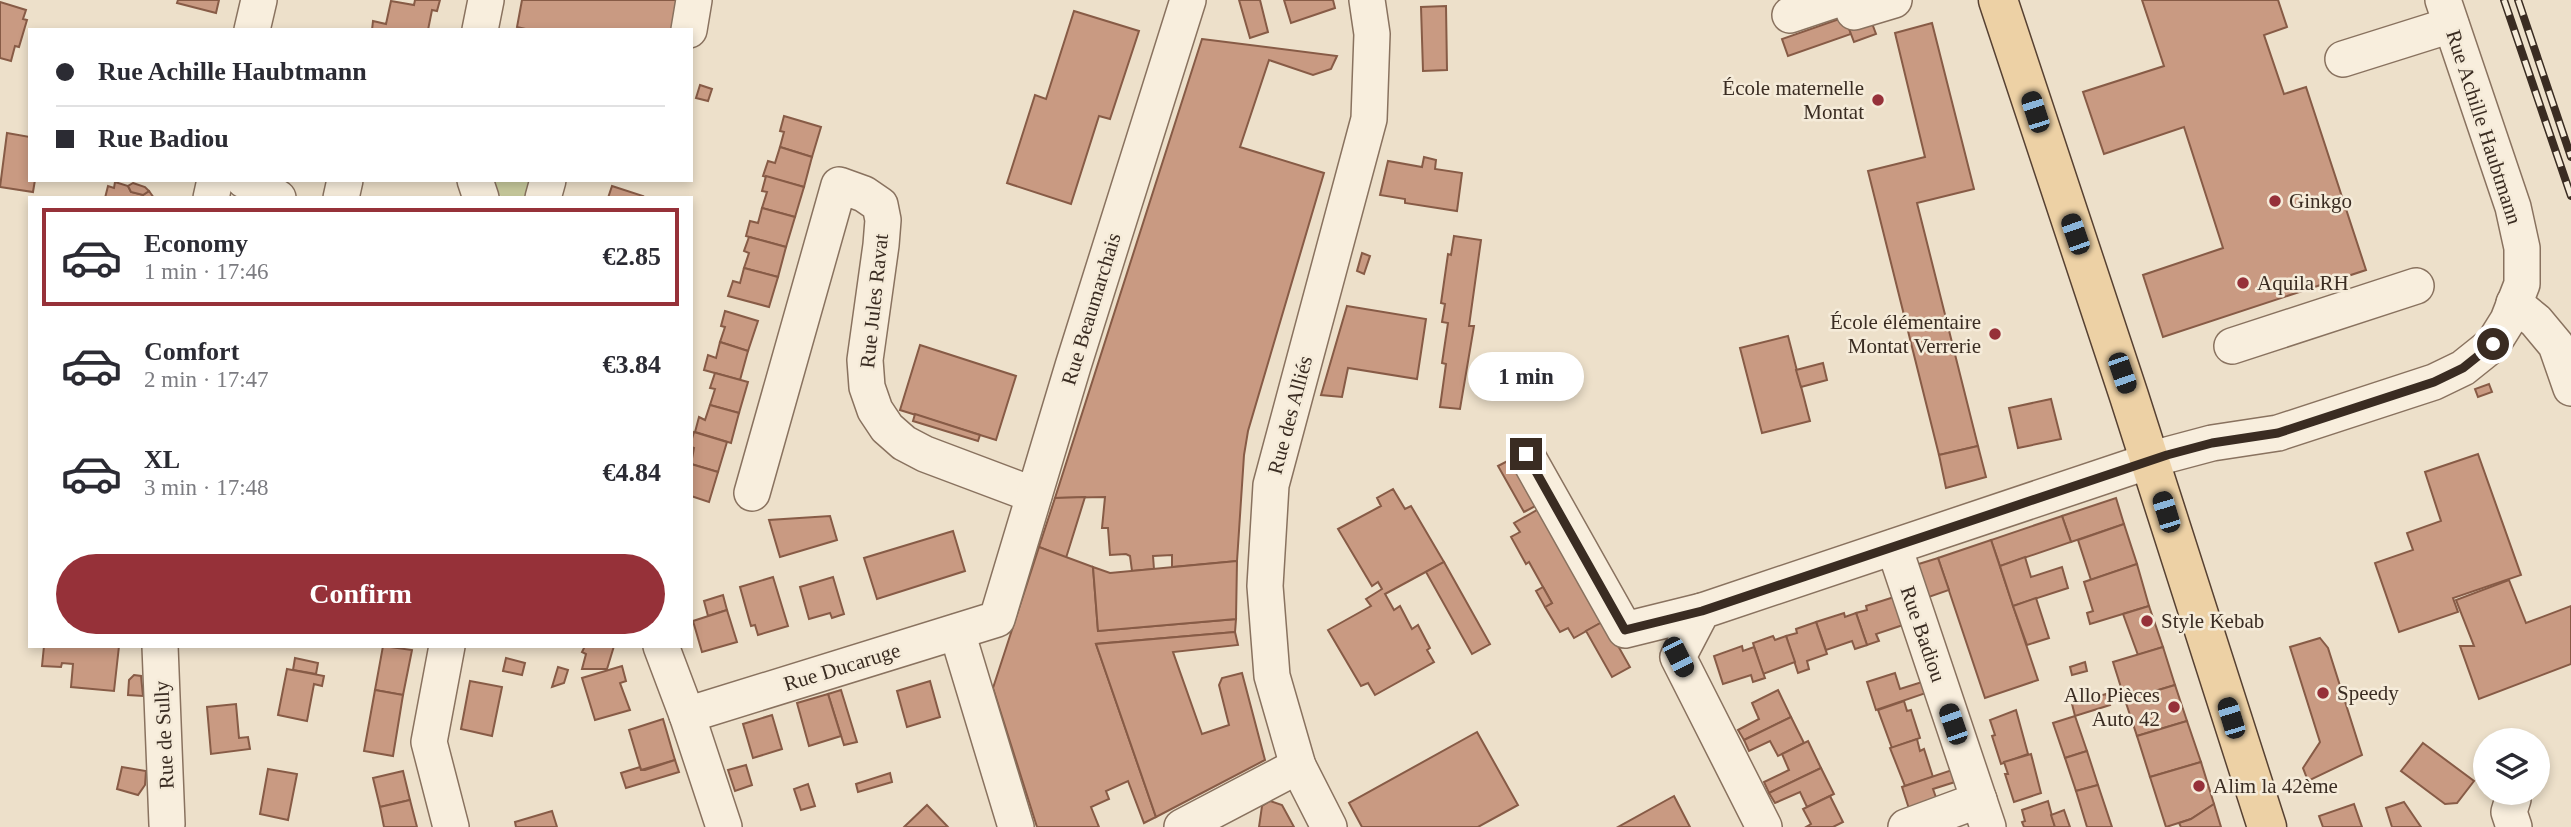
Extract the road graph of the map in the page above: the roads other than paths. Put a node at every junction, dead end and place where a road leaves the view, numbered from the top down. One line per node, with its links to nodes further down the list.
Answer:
1 (259, 0): 11 (street)
2 (694, 0): 12 (street)
3 (1188, 0): 23 (street, Rue Beaumarchais)
4 (1367, 0): 32 (street, Rue des Alliés)
5 (1835, 0): 10 (street)
6 (1850, 0): 7 (street)
7 (1894, 0)
8 (1998, 0): 21 (main road)
9 (2447, 13): 13 (street); 17 (street, Rue Achille Haubtmann)
10 (1790, 15)
11 (252, 28)
12 (689, 28)
13 (2343, 59)
14 (248, 182): 15 (street)
15 (274, 196)
16 (2416, 286): 18 (street)
17 (2514, 303): 19 (street); 21 (street, Rue Achille Haubtmann)
18 (2232, 346)
19 (2571, 388)
20 (1526, 454): 25 (street)
21 (2150, 461): 24 (street); 42 (main road)
22 (752, 493): 23 (street, Rue Jules Ravat)
23 (1034, 495): 26 (street, Rue Beaumarchais)
24 (1894, 547): 25 (street); 33 (street, Rue Badiou)
25 (1702, 611): 40 (street)
26 (997, 619): 27 (street, Rue Ducaruge)
27 (957, 632): 31 (street, Rue Ducaruge); 37 (street)
28 (160, 648): 34 (street, Rue de Sully)
29 (447, 648): 35 (street)
30 (662, 648): 31 (street)
31 (687, 715): 36 (street)
32 (1298, 766): 38 (street); 39 (street, Rue des Alliés)
33 (1983, 814): 41 (street, Rue Badiou)
34 (167, 826)
35 (451, 827)
36 (724, 827)
37 (1016, 827)
38 (1182, 827)
39 (1329, 827)
40 (1764, 827)
41 (1906, 827)
42 (2267, 827)

